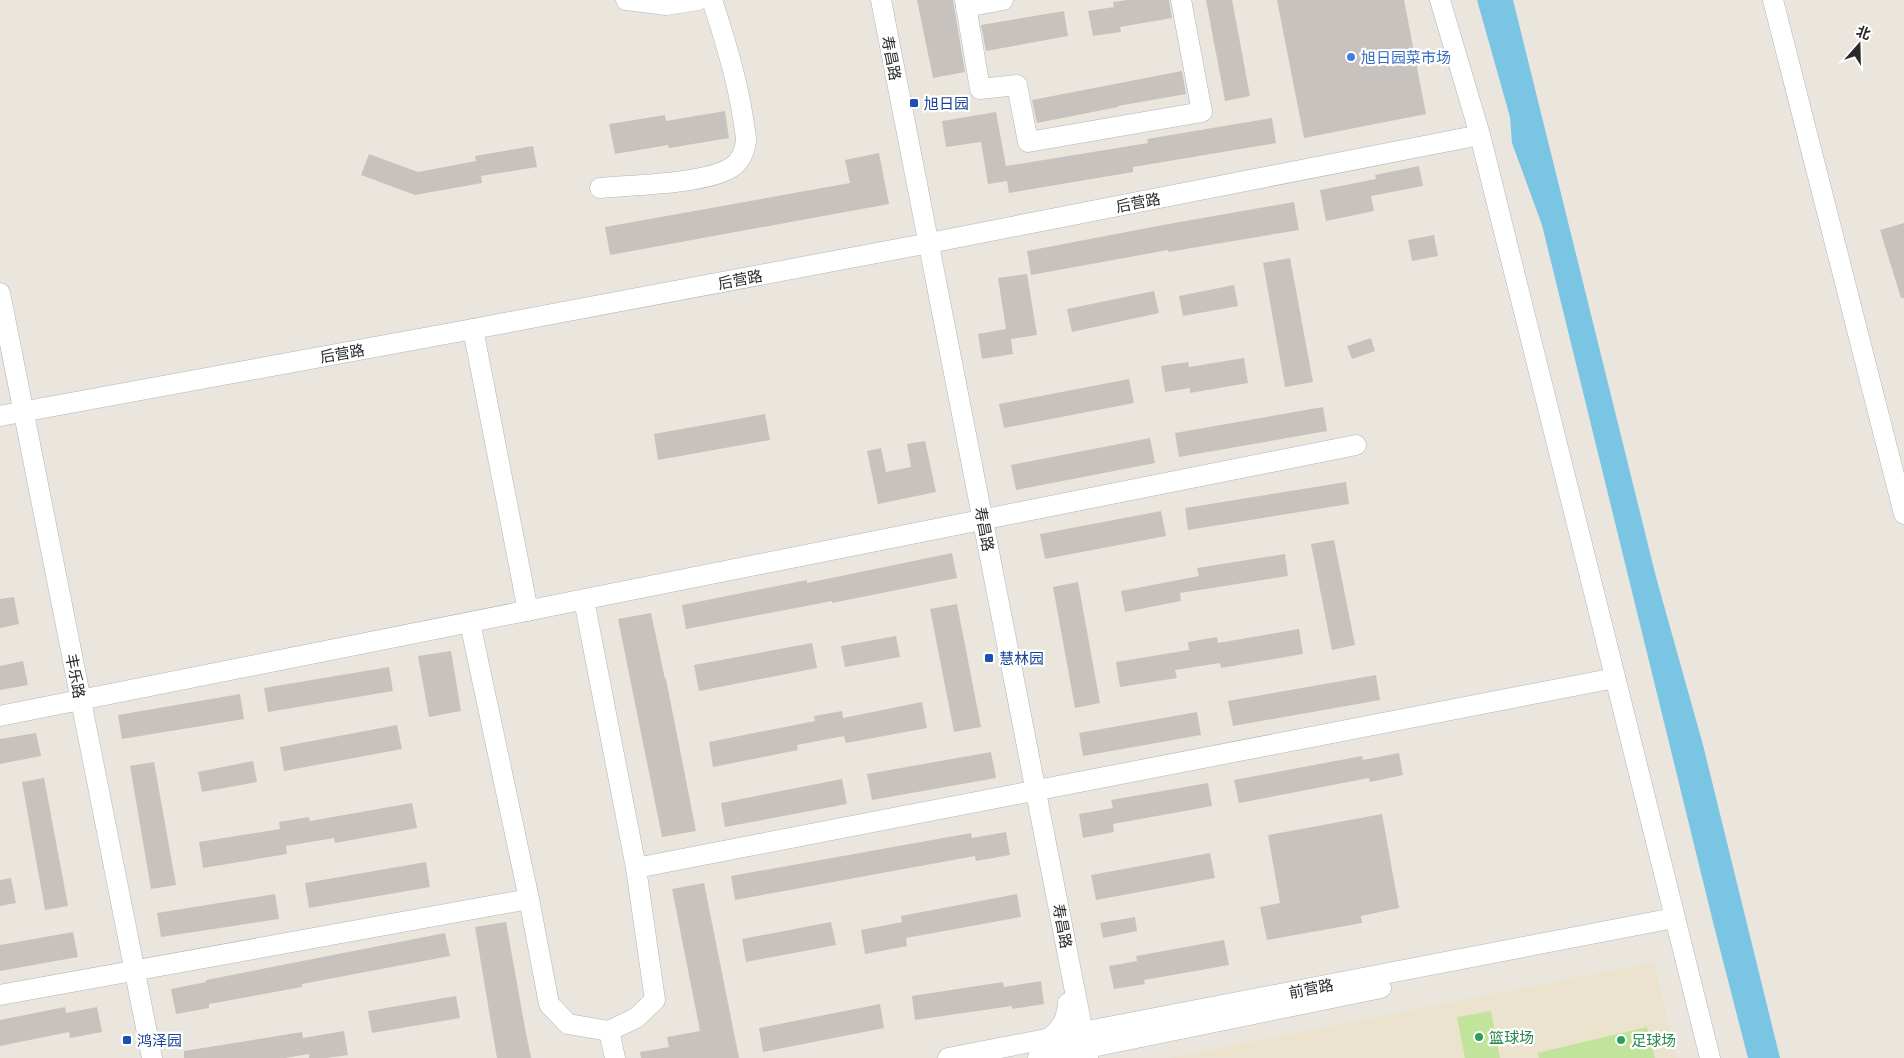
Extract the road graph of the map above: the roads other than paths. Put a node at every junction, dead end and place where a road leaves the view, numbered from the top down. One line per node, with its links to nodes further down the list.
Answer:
1 (626, 0): 2 (street)
2 (698, 0)
3 (712, 0): 12 (street)
4 (872, 0): 13 (street, 寿昌路)
5 (881, 0): 13 (street, 寿昌路)
6 (1002, 0): 10 (street)
7 (1181, 0): 10 (street)
8 (1440, 0): 11 (street)
9 (1772, 0): 19 (street)
10 (965, 3)
11 (1480, 136): 13 (street, 后营路); 24 (street)
12 (600, 188)
13 (924, 244): 15 (street, 后营路); 20 (street, 寿昌路)
14 (0, 293): 17 (street, 丰乐路)
15 (473, 329): 17 (street, 后营路); 22 (street)
16 (0, 346): 17 (street, 丰乐路)
17 (12, 414): 25 (street, 丰乐路)
18 (1356, 445): 20 (street)
19 (1904, 514)
20 (978, 520): 21 (street); 27 (street, 寿昌路)
21 (584, 600): 22 (street); 28 (street)
22 (528, 611): 23 (street)
23 (470, 623): 25 (street); 29 (street)
24 (1615, 678): 27 (street); 30 (street)
25 (76, 702): 26 (street); 31 (street, 丰乐路)
26 (0, 716)
27 (1032, 791): 28 (street); 33 (street, 寿昌路)
28 (636, 868): 34 (street)
29 (529, 899): 31 (street); 34 (street)
30 (1675, 923): 35 (street, 前营路); 41 (street)
31 (130, 971): 32 (street); 37 (street, 丰乐路); 38 (street, 丰乐路)
32 (0, 995)
33 (1073, 1002): 35 (street, 寿昌路); 36 (street)
34 (609, 1031): 39 (street)
35 (1079, 1043): 36 (street)
36 (1045, 1051): 40 (street)
37 (142, 1058)
38 (152, 1058)
39 (614, 1058)
40 (948, 1058)
41 (1710, 1058)

